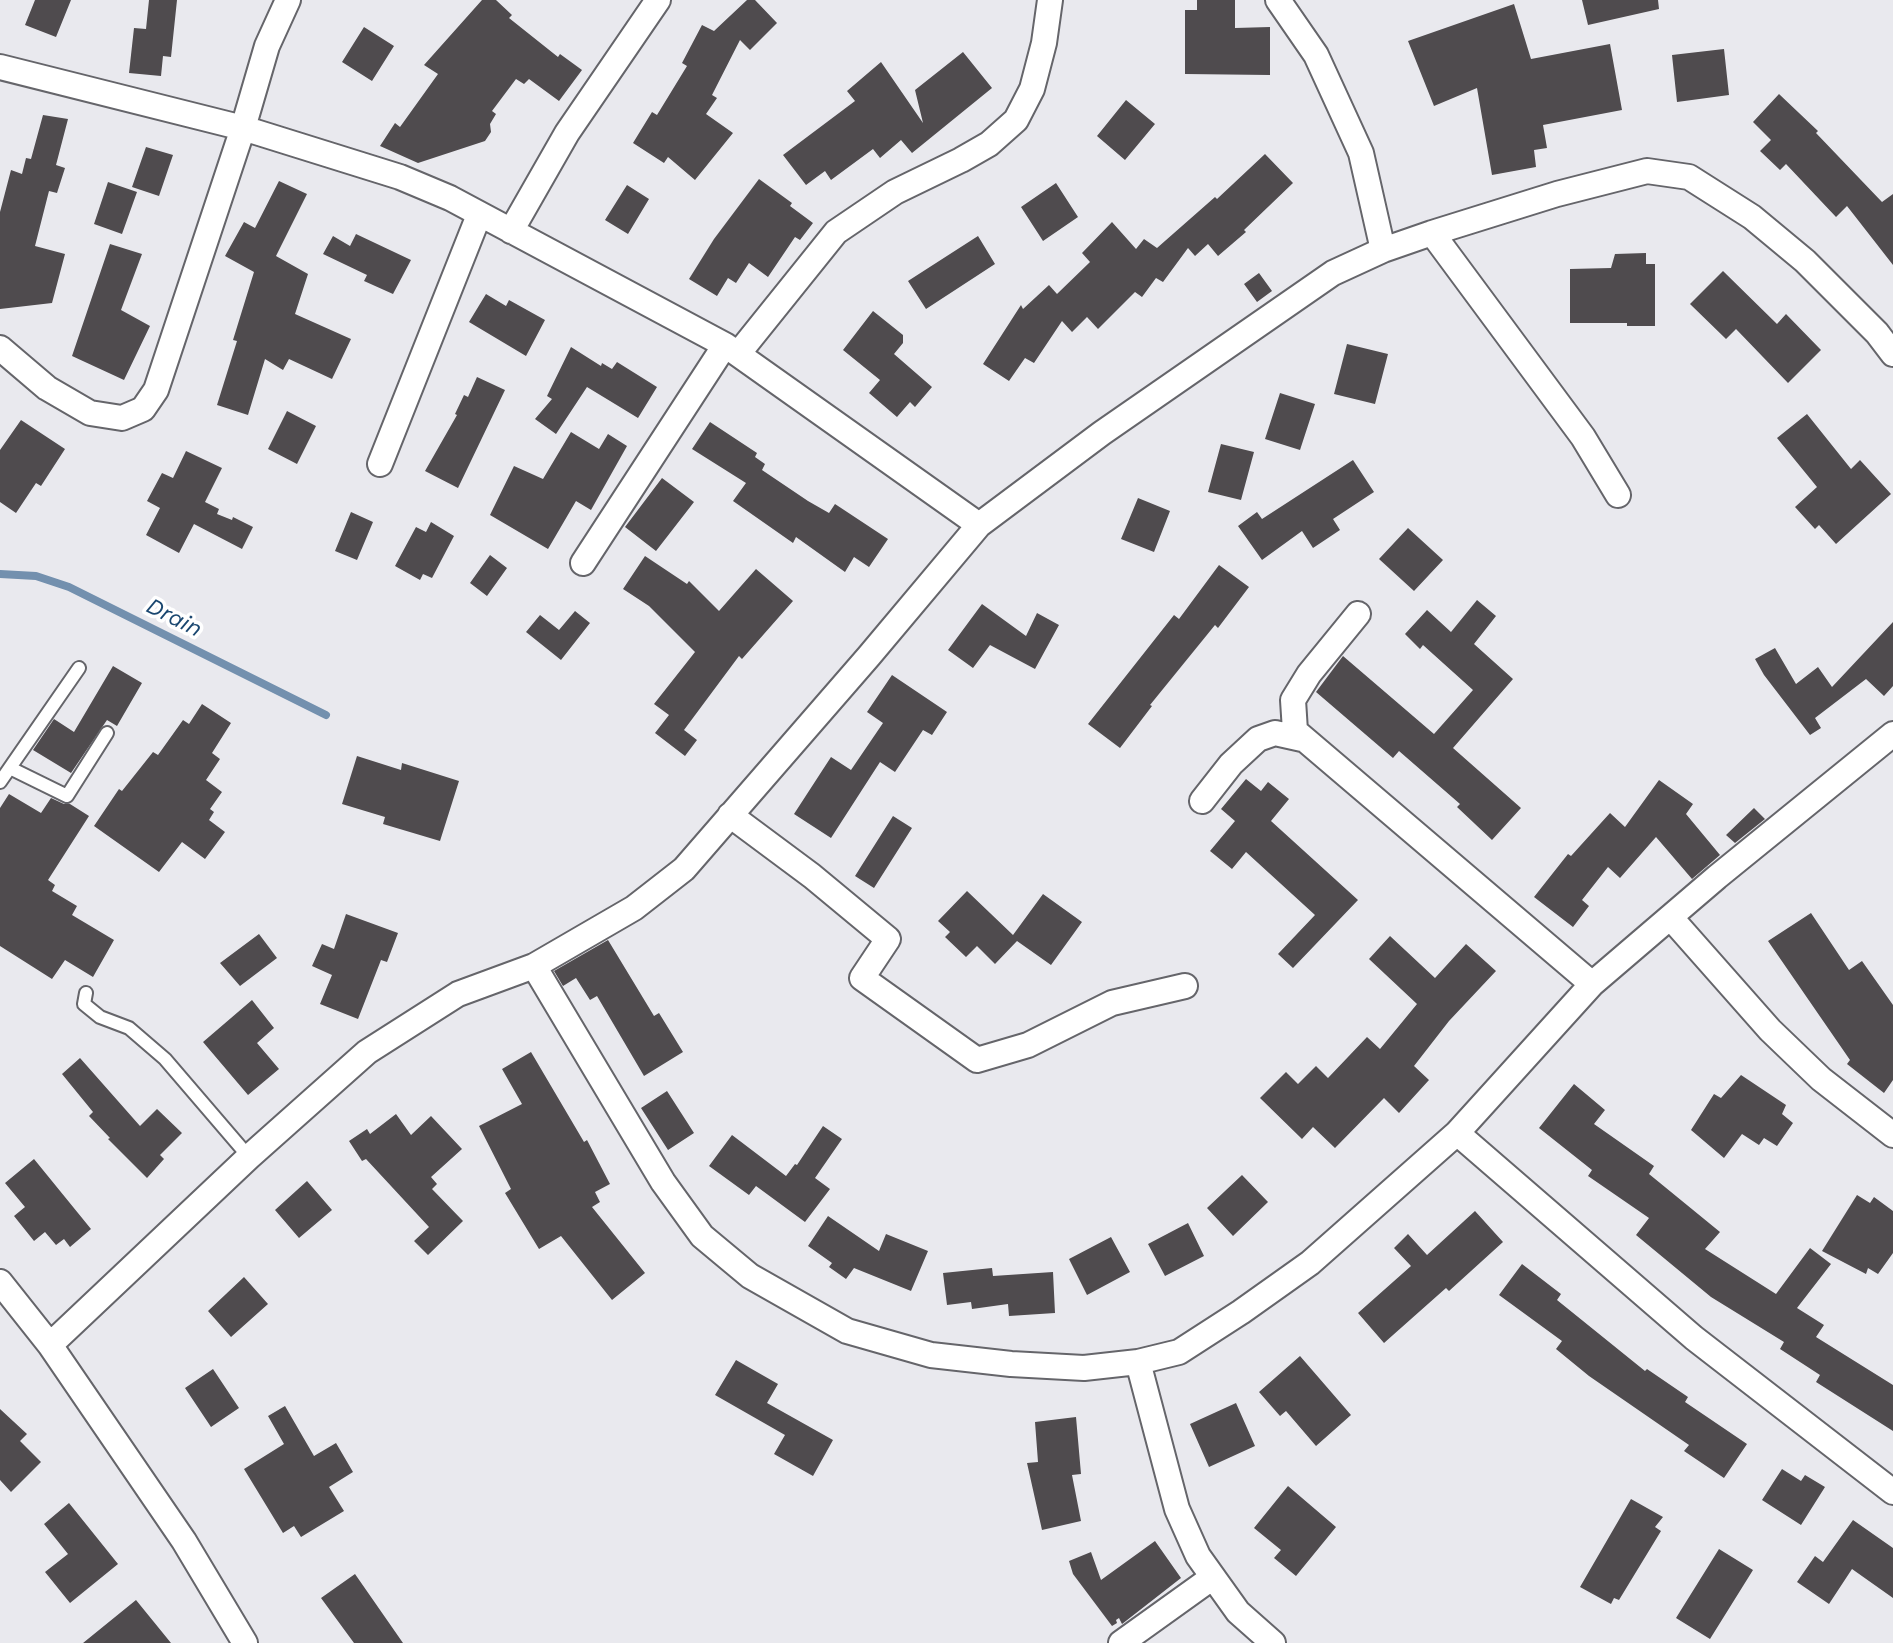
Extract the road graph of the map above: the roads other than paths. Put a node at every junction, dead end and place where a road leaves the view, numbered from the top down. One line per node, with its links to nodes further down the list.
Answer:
1 (288, 0): 6 (street)
2 (658, 0): 8 (street)
3 (1050, 0): 13 (street)
4 (1278, 0): 10 (street)
5 (0, 67): 6 (street)
6 (243, 128): 7 (street); 12 (street)
7 (479, 215): 8 (street); 15 (street)
8 (511, 230): 13 (street)
9 (1432, 233): 10 (street); 11 (street); 16 (street)
10 (1383, 250): 17 (street)
11 (1885, 325): 14 (street)
12 (0, 348)
13 (732, 350): 17 (street); 18 (street)
14 (1893, 354)
15 (380, 464)
16 (1618, 495)
17 (979, 525): 27 (street)
18 (583, 563)
19 (1358, 614): 23 (street)
20 (79, 668): 24 (lane)
21 (107, 733): 24 (lane)
22 (1893, 734): 28 (street)
23 (1302, 740): 26 (street); 30 (street)
24 (10, 768): 25 (lane)
25 (0, 782)
26 (1202, 801)
27 (730, 815): 29 (street); 31 (street)
28 (1671, 918): 30 (street); 34 (street)
29 (534, 966): 35 (street); 38 (street)
30 (1592, 984): 33 (street)
31 (1185, 986)
32 (86, 993): 35 (lane)
33 (1457, 1133): 38 (street); 39 (street)
34 (1893, 1135)
35 (249, 1157): 37 (street)
36 (0, 1282): 37 (street)
37 (50, 1345): 41 (street)
38 (1138, 1362): 40 (street)
39 (1893, 1492)
40 (1213, 1577): 42 (street); 43 (street)
41 (245, 1643)
42 (1121, 1643)
43 (1273, 1643)

